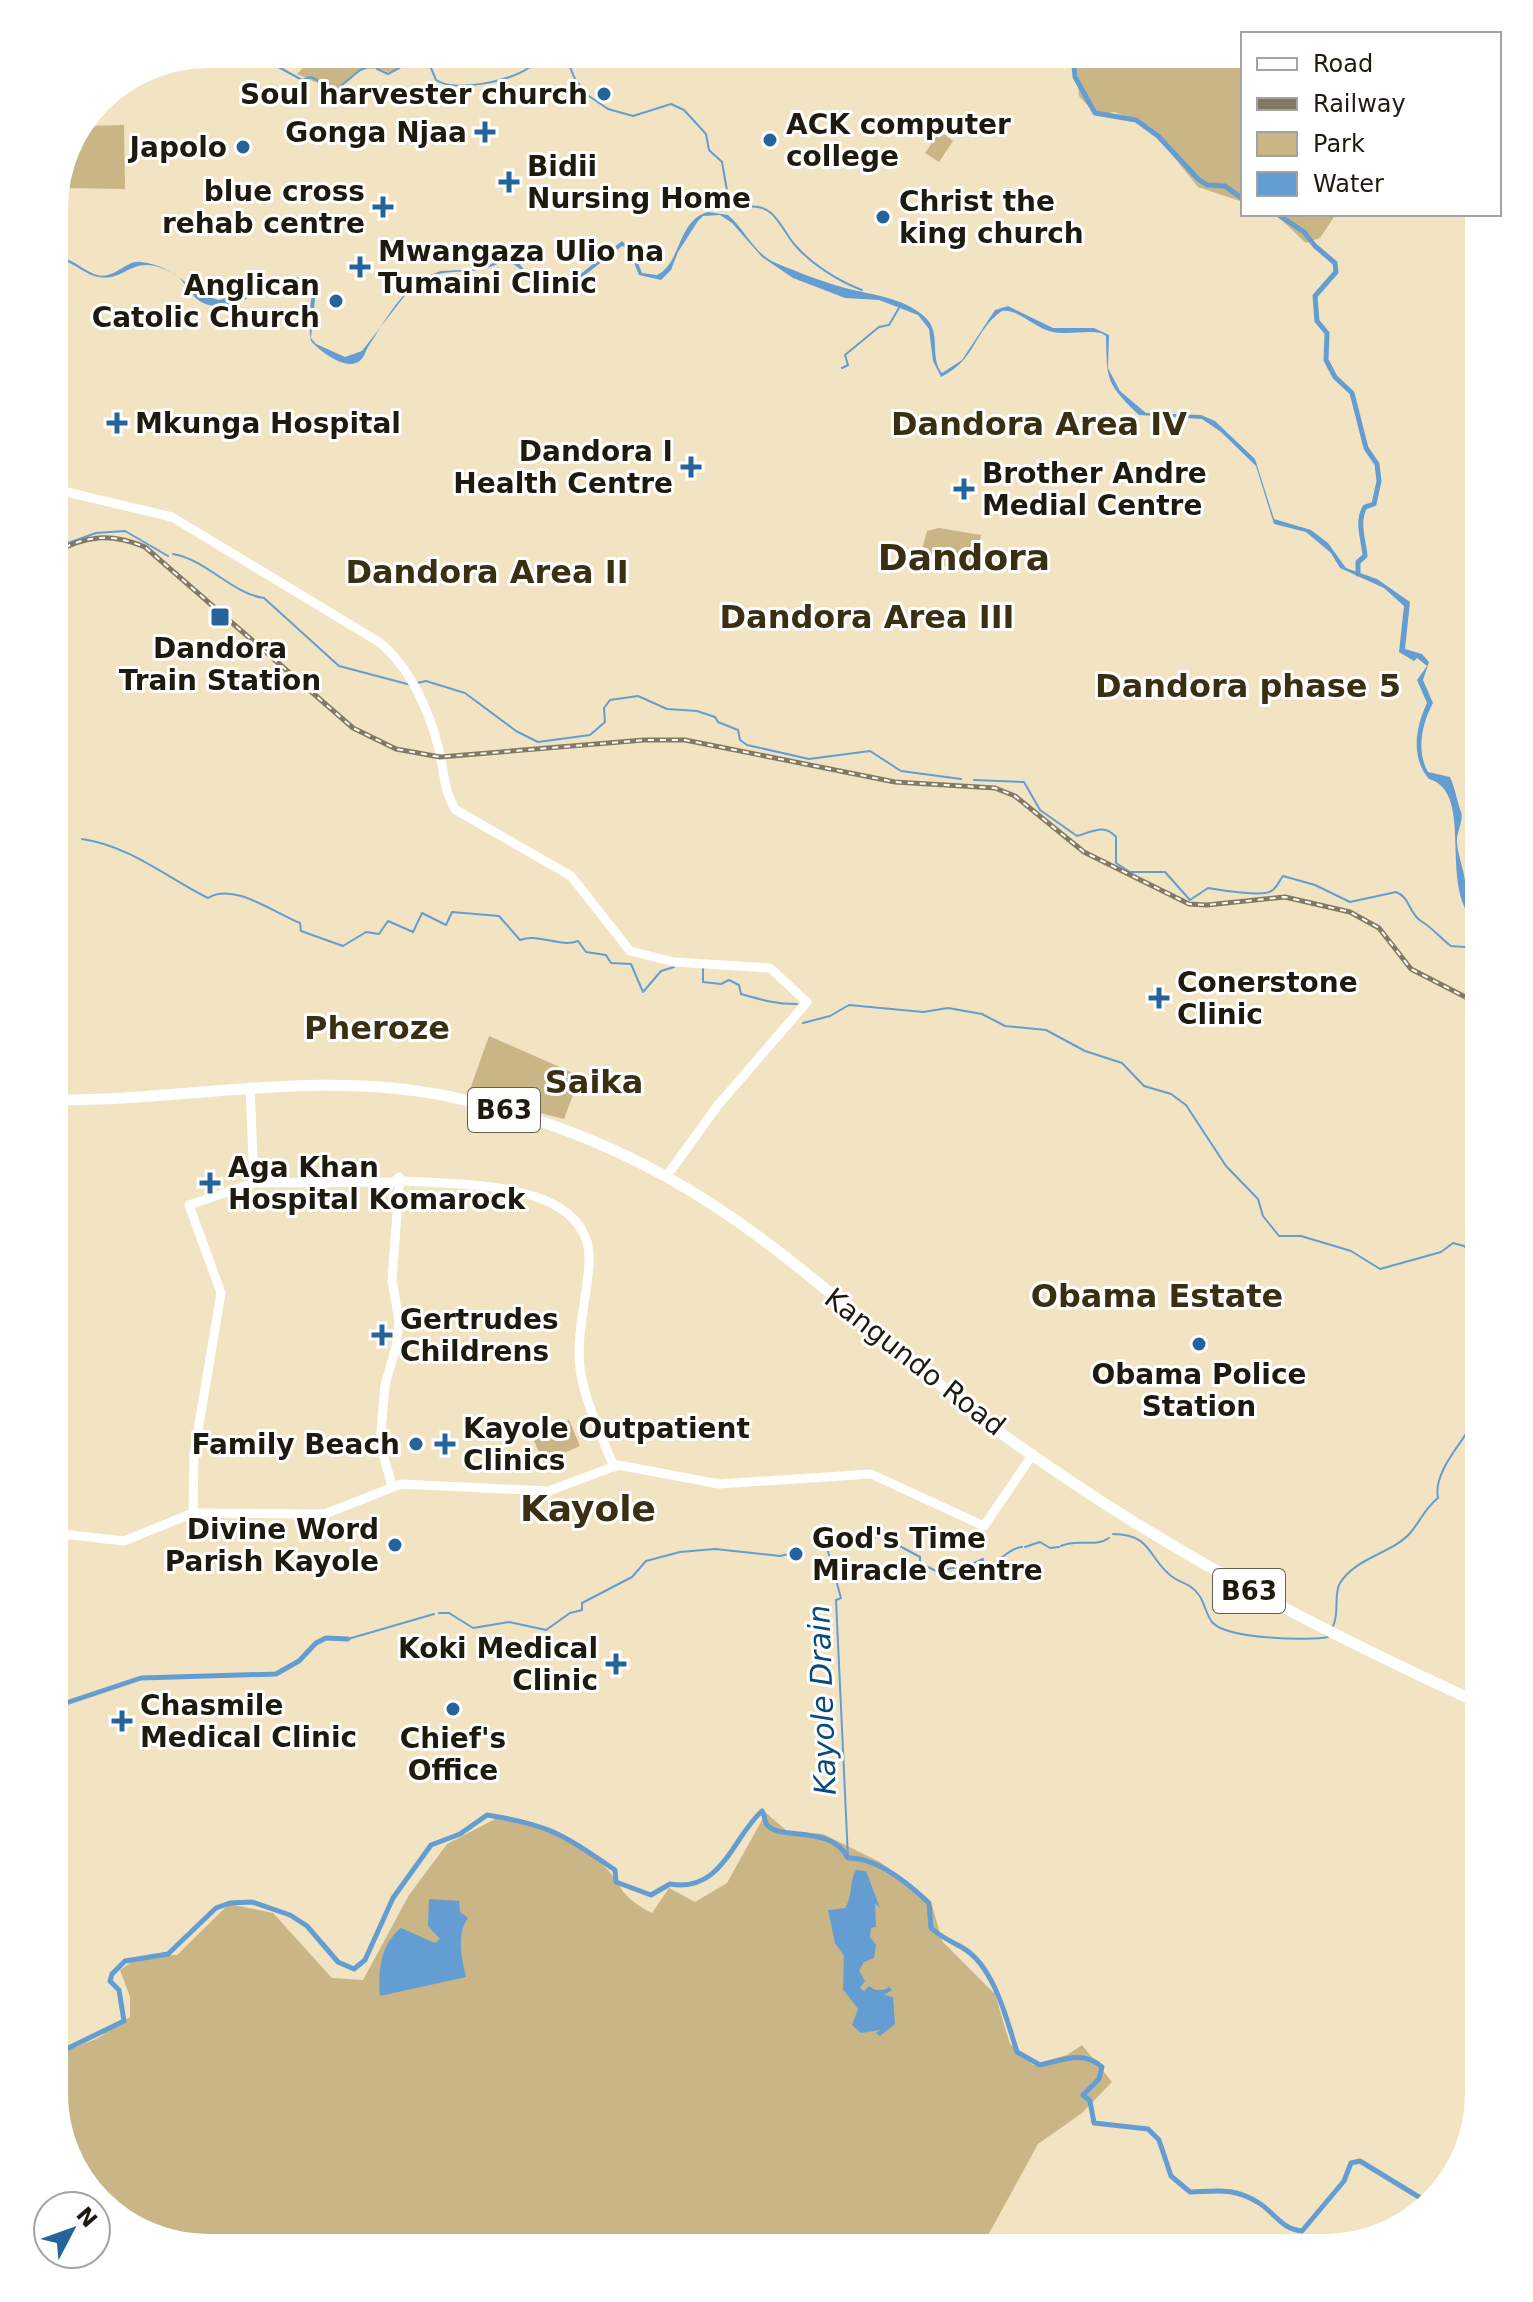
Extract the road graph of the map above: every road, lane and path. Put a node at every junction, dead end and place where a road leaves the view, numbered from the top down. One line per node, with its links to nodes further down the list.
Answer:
1 (68, 492): 6 (main road)
2 (331, 1084): 3 (highway, Kangundo Road / B63); 4 (highway, Kangundo Road / B63); 6 (highway, Kangundo Road / B63)
3 (250, 1087): 5 (highway, Kangundo Road / B63); 7 (main road)
4 (68, 1093)
5 (68, 1100)
6 (666, 1177): 9 (highway, Kangundo Road / B63)
7 (254, 1183): 8 (main road); 12 (main road)
8 (399, 1183): 10 (main road); 11 (main road)
9 (1033, 1454): 10 (main road); 14 (highway, Kangundo Road / B63)
10 (614, 1467): 11 (main road)
11 (392, 1486): 12 (main road)
12 (193, 1513): 13 (main road)
13 (68, 1535)
14 (1465, 1697)

